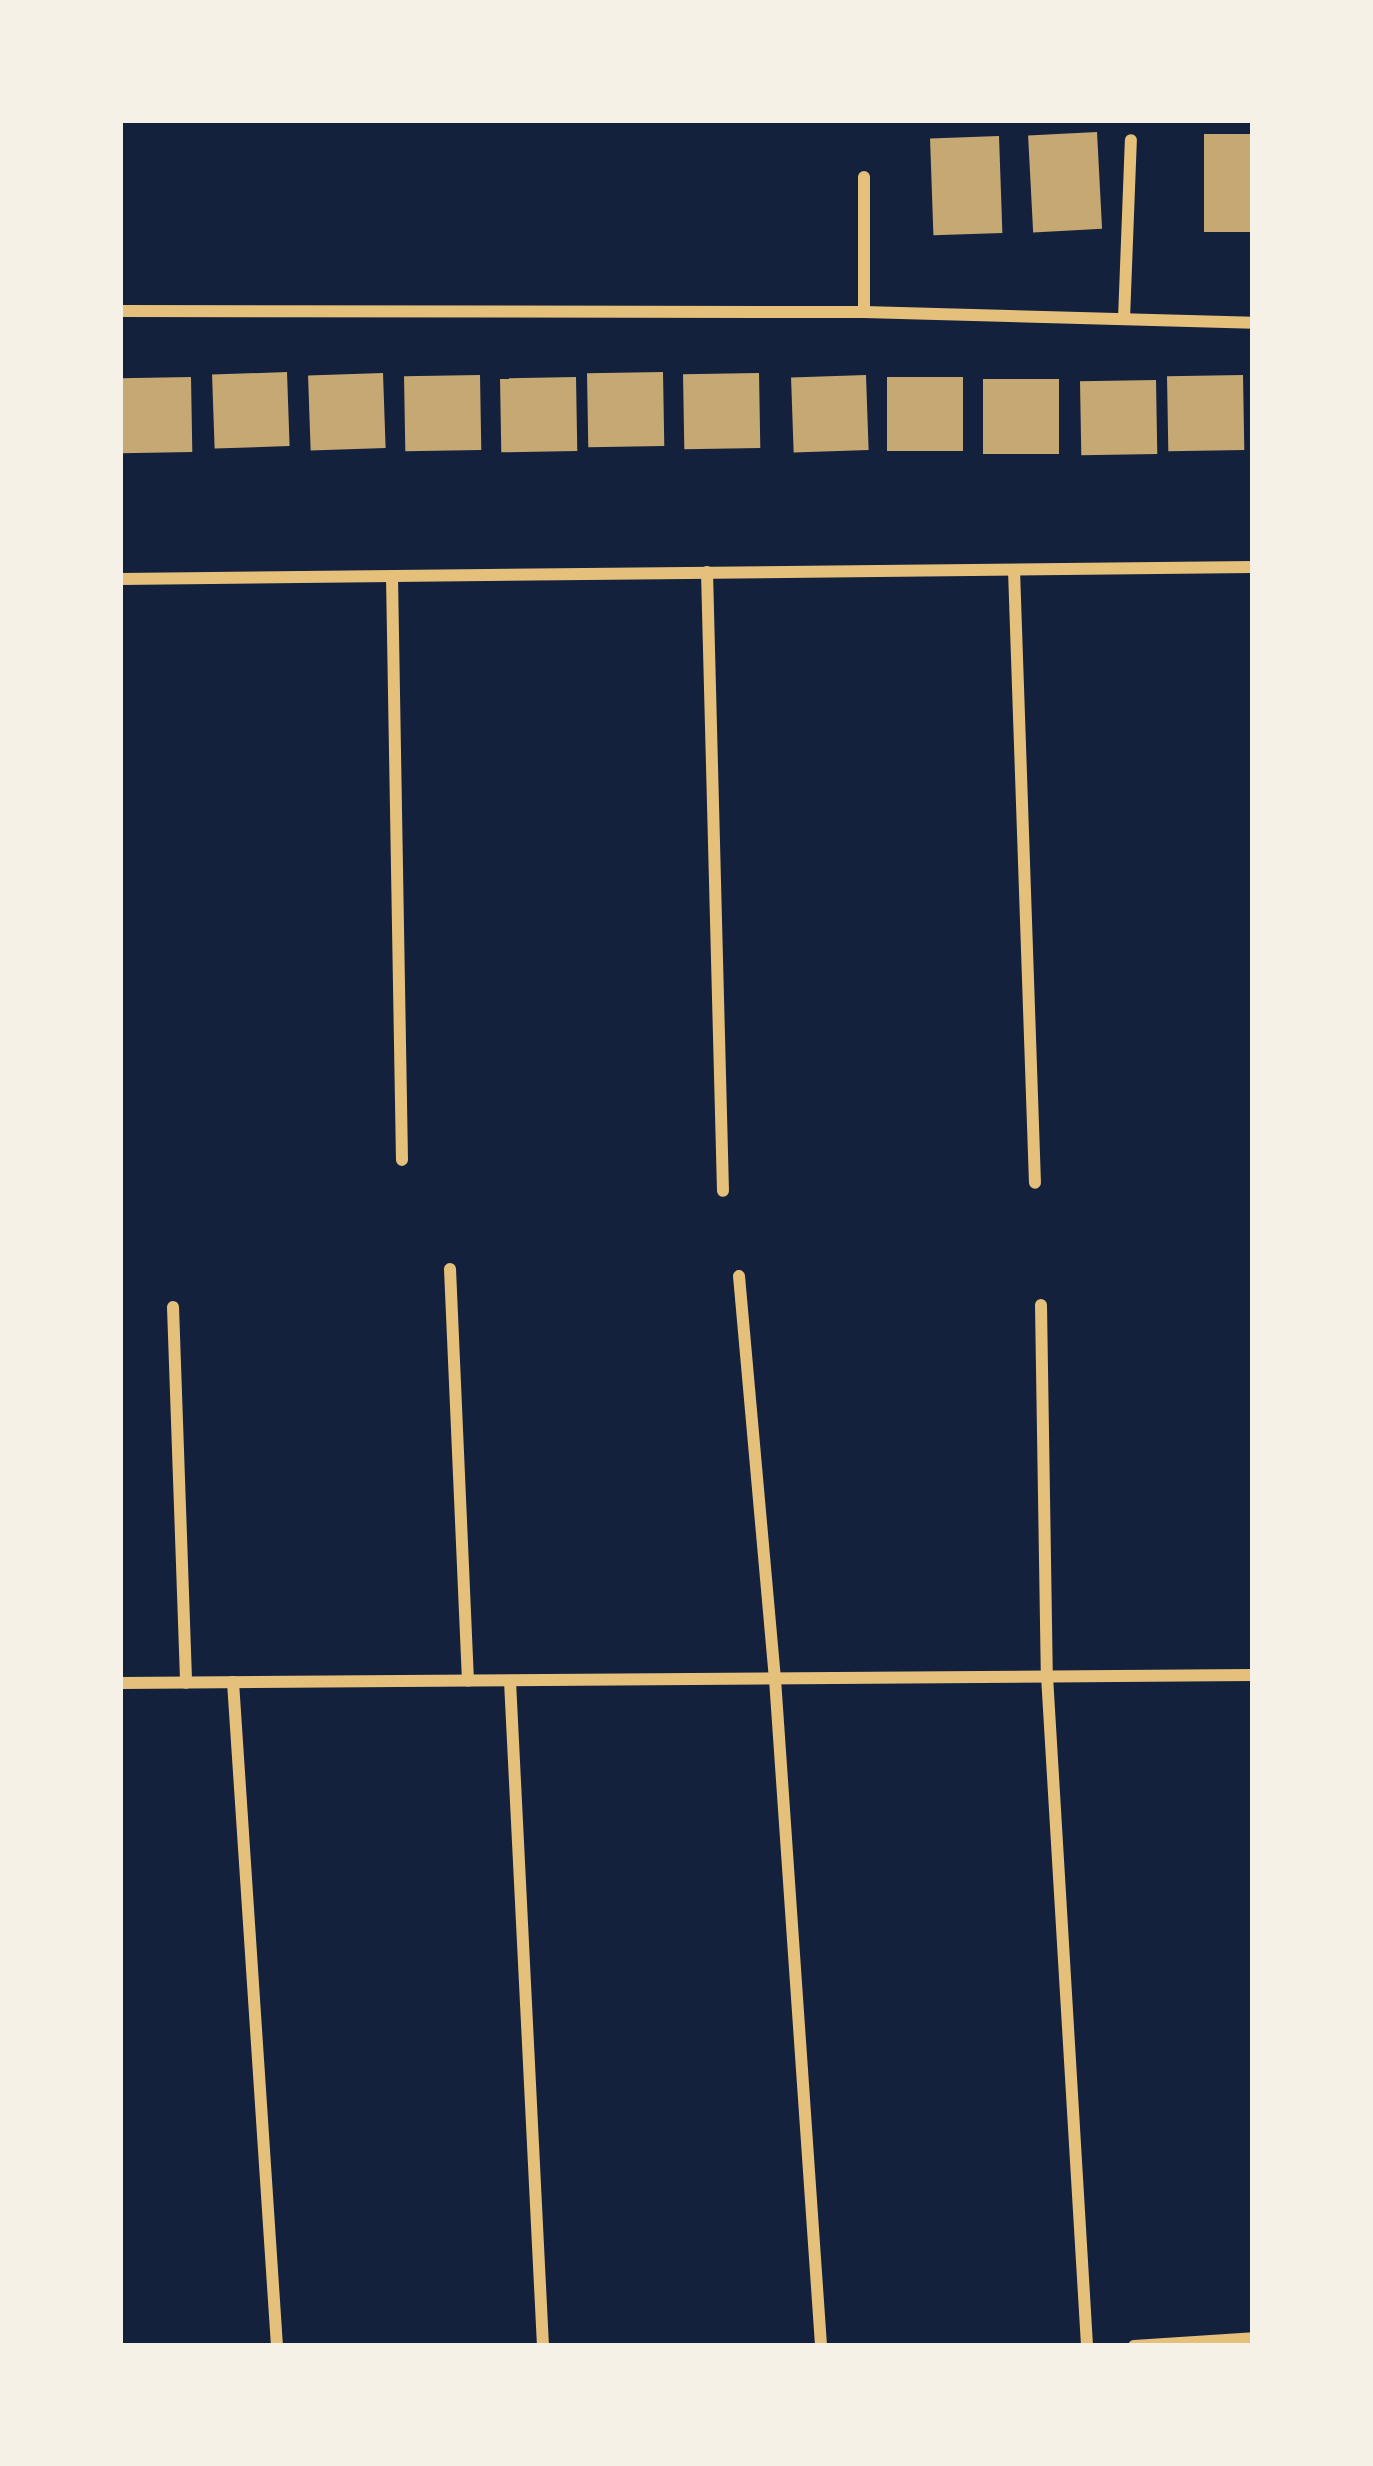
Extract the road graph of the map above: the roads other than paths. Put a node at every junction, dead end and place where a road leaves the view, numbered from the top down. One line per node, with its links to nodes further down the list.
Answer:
1 (1131, 140): 5 (street)
2 (864, 177): 4 (street)
3 (120, 311): 4 (street)
4 (864, 312): 5 (street)
5 (1124, 319): 6 (street)
6 (1253, 323)
7 (1253, 567): 8 (street)
8 (1014, 569): 9 (street); 13 (street)
9 (707, 572): 10 (street); 14 (street)
10 (392, 576): 11 (street); 12 (street)
11 (120, 579)
12 (402, 1160)
13 (1035, 1183)
14 (723, 1191)
15 (450, 1270): 22 (street)
16 (739, 1276): 21 (street)
17 (1041, 1305): 20 (street)
18 (173, 1307): 26 (street)
19 (1253, 1675): 20 (street)
20 (1047, 1676): 21 (street); 31 (street)
21 (775, 1678): 23 (street); 30 (street)
22 (468, 1681): 23 (street); 24 (street)
23 (510, 1681): 29 (street)
24 (232, 1682): 26 (street); 28 (street)
25 (120, 1683): 26 (street)
26 (186, 1683)
27 (1253, 2338): 32 (street)
28 (277, 2346)
29 (543, 2346)
30 (821, 2346)
31 (1087, 2346)
32 (1134, 2346)

